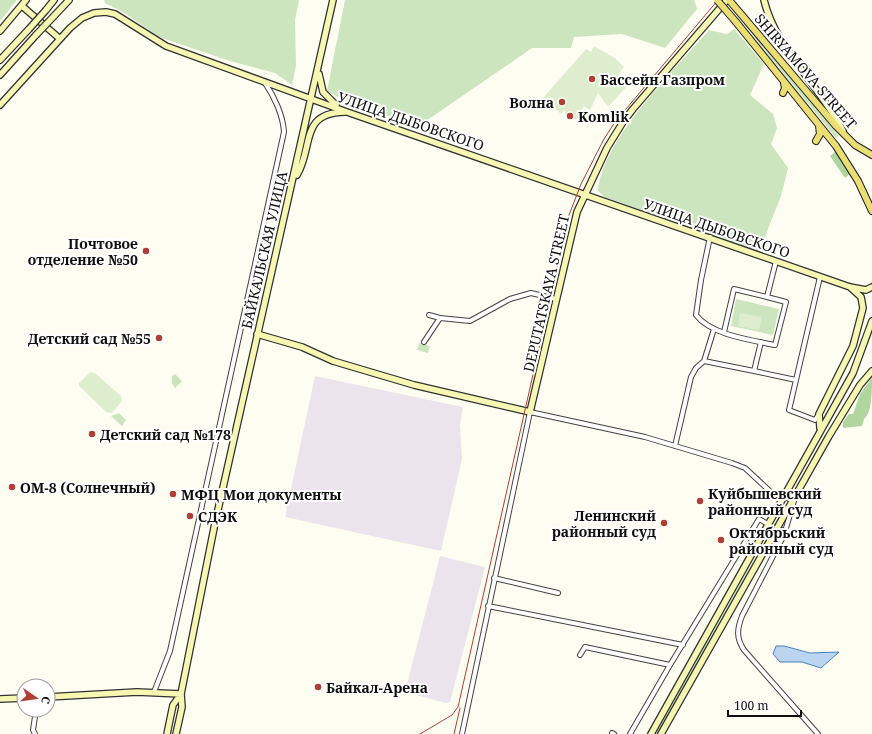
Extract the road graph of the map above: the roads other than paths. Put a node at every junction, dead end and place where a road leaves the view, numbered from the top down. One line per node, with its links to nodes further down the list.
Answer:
1 (26, 0): 8 (main road)
2 (54, 0): 11 (main road, bridge)
3 (68, 0): 13 (main road, bridge)
4 (332, 0): 12 (main road, БАЙКАЛЬСКАЯ УЛИЦА)
5 (717, 0): 15 (main road, bridge)
6 (728, 0): 22 (main road, SHIRYAMOVA STREET); 26 (main road, DEPUTATSKAYA STREET)
7 (764, 0): 22 (main road)
8 (22, 6): 9 (main road); 10 (main road)
9 (0, 31)
10 (59, 38): 14 (main road, УЛИЦА ДЫБОВСКОГО); 18 (main road, УЛИЦА ДЫБОВСКОГО)
11 (0, 60)
12 (318, 70): 17 (main road, БАЙКАЛЬСКАЯ УЛИЦА); 19 (main road)
13 (0, 75)
14 (263, 80): 17 (main road, УЛИЦА ДЫБОВСКОГО); 62 (street)
15 (784, 81): 16 (main road); 21 (main road)
16 (783, 93)
17 (312, 98): 19 (main road, УЛИЦА ДЫБОВСКОГО); 25 (main road, БАЙКАЛЬСКАЯ УЛИЦА)
18 (0, 105)
19 (341, 109): 20 (main road, УЛИЦА ДЫБОВСКОГО)
20 (347, 112): 25 (main road); 26 (main road, УЛИЦА ДЫБОВСКОГО)
21 (814, 118): 23 (main road); 27 (main road)
22 (845, 135): 24 (main road, SHIRYAMOVA STREET)
23 (816, 141)
24 (872, 155)
25 (293, 180): 40 (main road, БАЙКАЛЬСКАЯ УЛИЦА)
26 (585, 196): 28 (main road, УЛИЦА ДЫБОВСКОГО); 34 (main road, DEPUTATSKAYA STREET)
27 (872, 211)
28 (710, 237): 29 (main road, УЛИЦА ДЫБОВСКОГО); 38 (street)
29 (776, 261): 30 (main road, УЛИЦА ДЫБОВСКОГО); 33 (street)
30 (820, 277): 31 (main road, УЛИЦА ДЫБОВСКОГО); 46 (street)
31 (850, 287): 32 (main road, УЛИЦА ДЫБОВСКОГО); 48 (main road)
32 (872, 287)
33 (767, 297): 39 (street); 42 (street)
34 (556, 299): 36 (street); 47 (main road, DEPUTATSKAYA STREET)
35 (430, 315): 36 (street)
36 (440, 318): 41 (street)
37 (872, 321): 49 (main road)
38 (714, 329): 39 (street); 43 (street)
39 (724, 332): 42 (street)
40 (257, 334): 47 (main road); 63 (main road, БАЙКАЛЬСКАЯ УЛИЦА)
41 (424, 342)
42 (761, 342): 44 (street)
43 (704, 361): 44 (street); 50 (street)
44 (754, 371): 46 (street)
45 (872, 371): 52 (main road)
46 (796, 380): 48 (street)
47 (530, 412): 50 (street); 56 (street, DEPUTATSKAYA STREET)
48 (819, 414): 49 (main road)
49 (820, 430): 51 (main road)
50 (675, 446): 51 (street)
51 (783, 496): 52 (street); 53 (main road)
52 (794, 501): 54 (main road); 55 (street)
53 (768, 524): 59 (street); 73 (main road)
54 (775, 532): 55 (main road); 74 (main road)
55 (784, 535): 75 (street)
56 (494, 578): 57 (street); 58 (street, DEPUTATSKAYA STREET)
57 (558, 593)
58 (488, 606): 59 (street); 71 (street, DEPUTATSKAYA STREET)
59 (682, 645): 61 (street)
60 (580, 655): 61 (street)
61 (670, 665): 72 (street)
62 (154, 692): 63 (main road); 64 (main road)
63 (181, 694): 69 (main road); 70 (main road)
64 (56, 697)
65 (16, 698): 66 (main road)
66 (0, 699)
67 (35, 718): 68 (street)
68 (35, 734)
69 (167, 734)
70 (176, 734)
71 (462, 734)
72 (630, 734)
73 (651, 734)
74 (661, 734)
75 (818, 734)

